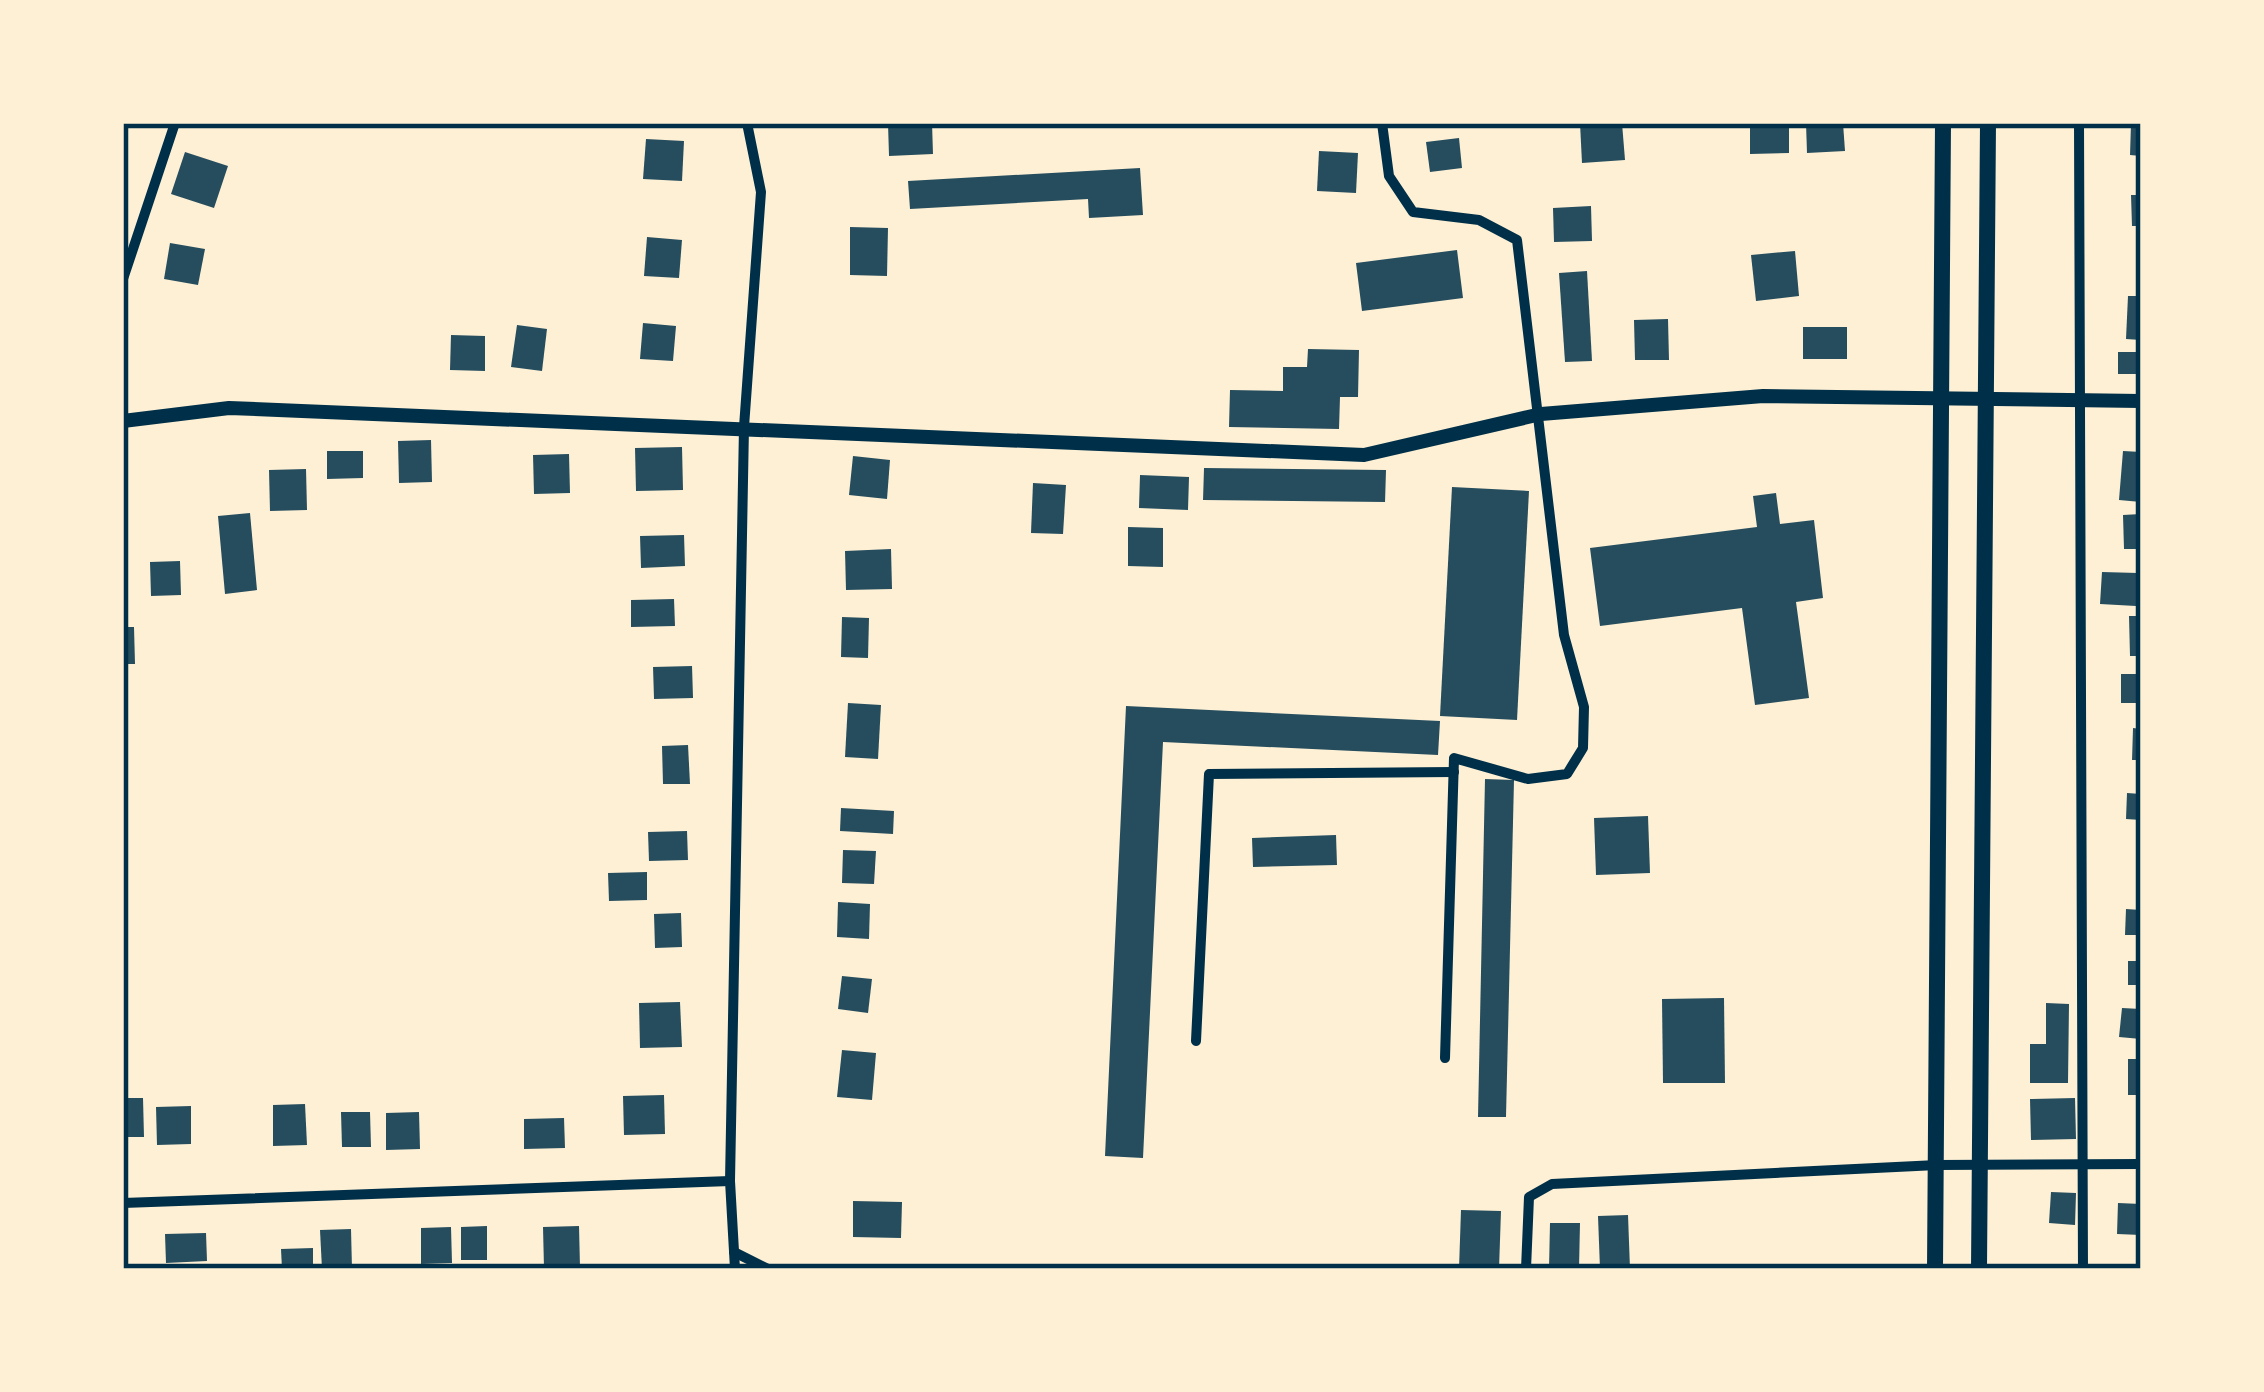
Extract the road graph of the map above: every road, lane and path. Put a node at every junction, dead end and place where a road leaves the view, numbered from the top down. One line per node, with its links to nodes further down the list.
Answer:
1 (175, 123): 7 (street)
2 (747, 123): 14 (street)
3 (1382, 123): 12 (street)
4 (1942, 123): 8 (main road)
5 (1988, 123): 9 (main road)
6 (2079, 123): 10 (street)
7 (123, 279)
8 (1941, 400): 9 (street); 12 (street); 20 (main road)
9 (1985, 400): 10 (street); 21 (main road)
10 (2080, 401): 11 (street); 18 (street)
11 (2141, 401)
12 (1541, 414): 14 (street); 15 (street)
13 (123, 421): 14 (street)
14 (744, 427): 22 (street)
15 (1454, 772): 16 (street); 17 (street)
16 (1196, 1041)
17 (1445, 1058)
18 (2086, 1163): 19 (street); 21 (street); 30 (street)
19 (2141, 1164)
20 (1937, 1165): 21 (street); 27 (street); 28 (main road)
21 (1981, 1165): 29 (main road)
22 (730, 1181): 23 (street); 24 (street)
23 (123, 1203)
24 (734, 1252): 25 (street); 26 (street)
25 (735, 1269)
26 (768, 1269)
27 (1526, 1269)
28 (1935, 1269)
29 (1979, 1269)
30 (2084, 1269)

